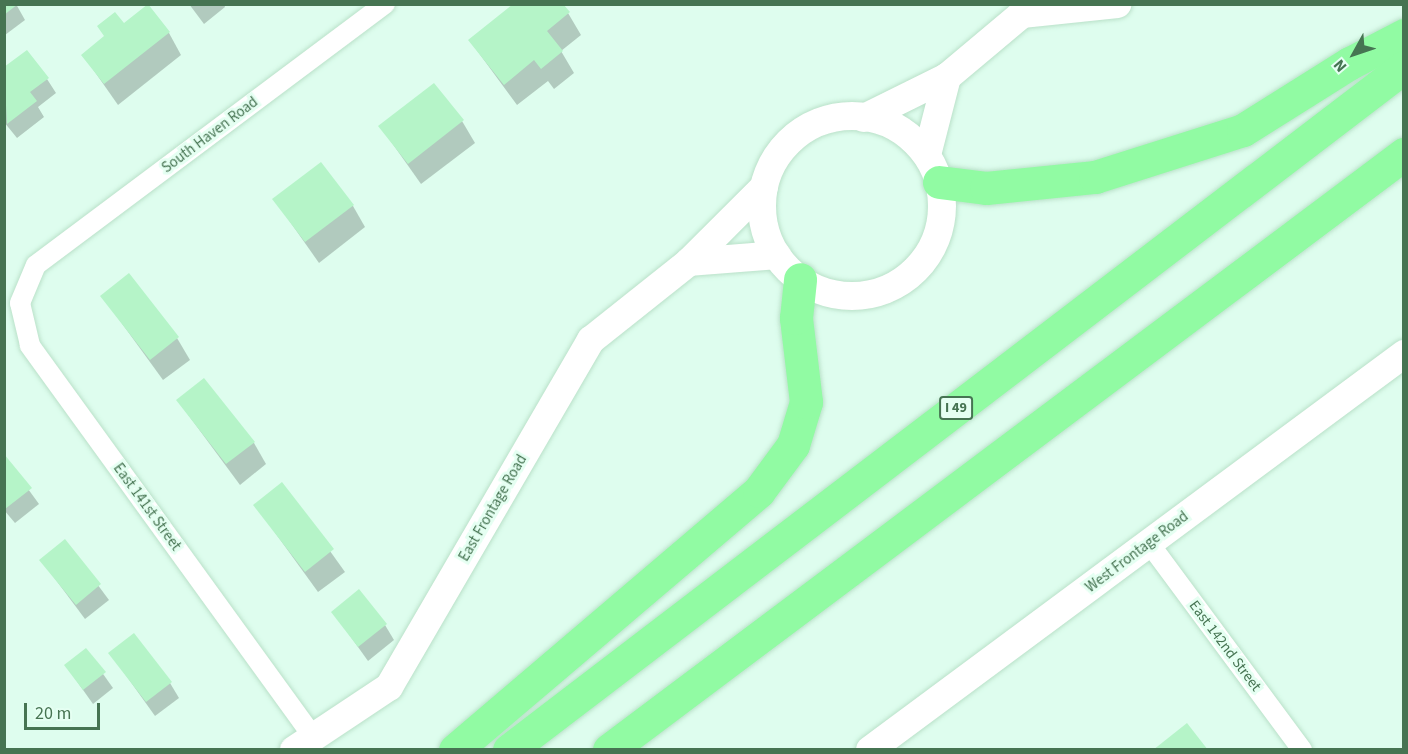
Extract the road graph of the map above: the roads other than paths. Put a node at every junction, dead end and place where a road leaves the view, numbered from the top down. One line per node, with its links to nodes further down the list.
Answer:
1 (385, 4): 12 (street, South Haven Road)
2 (1117, 4): 5 (street)
3 (1404, 35): 8 (highway)
4 (1404, 67): 18 (highway, I 49)
5 (948, 77): 6 (street); 8 (street)
6 (864, 118): 8 (street); 9 (street)
7 (1404, 154): 19 (highway)
8 (933, 169): 13 (street)
9 (764, 187): 10 (street); 11 (street, East Frontage Road)
10 (777, 255): 11 (street); 13 (street)
11 (689, 262): 16 (street, East Frontage Road)
12 (36, 265): 16 (street, East 141st Street)
13 (800, 279): 17 (highway)
14 (1404, 354): 15 (street, West Frontage Road)
15 (1149, 543): 20 (street, West Frontage Road); 21 (street, East 142nd Street)
16 (304, 744)
17 (455, 750)
18 (509, 750)
19 (609, 750)
20 (870, 750)
21 (1302, 750)

